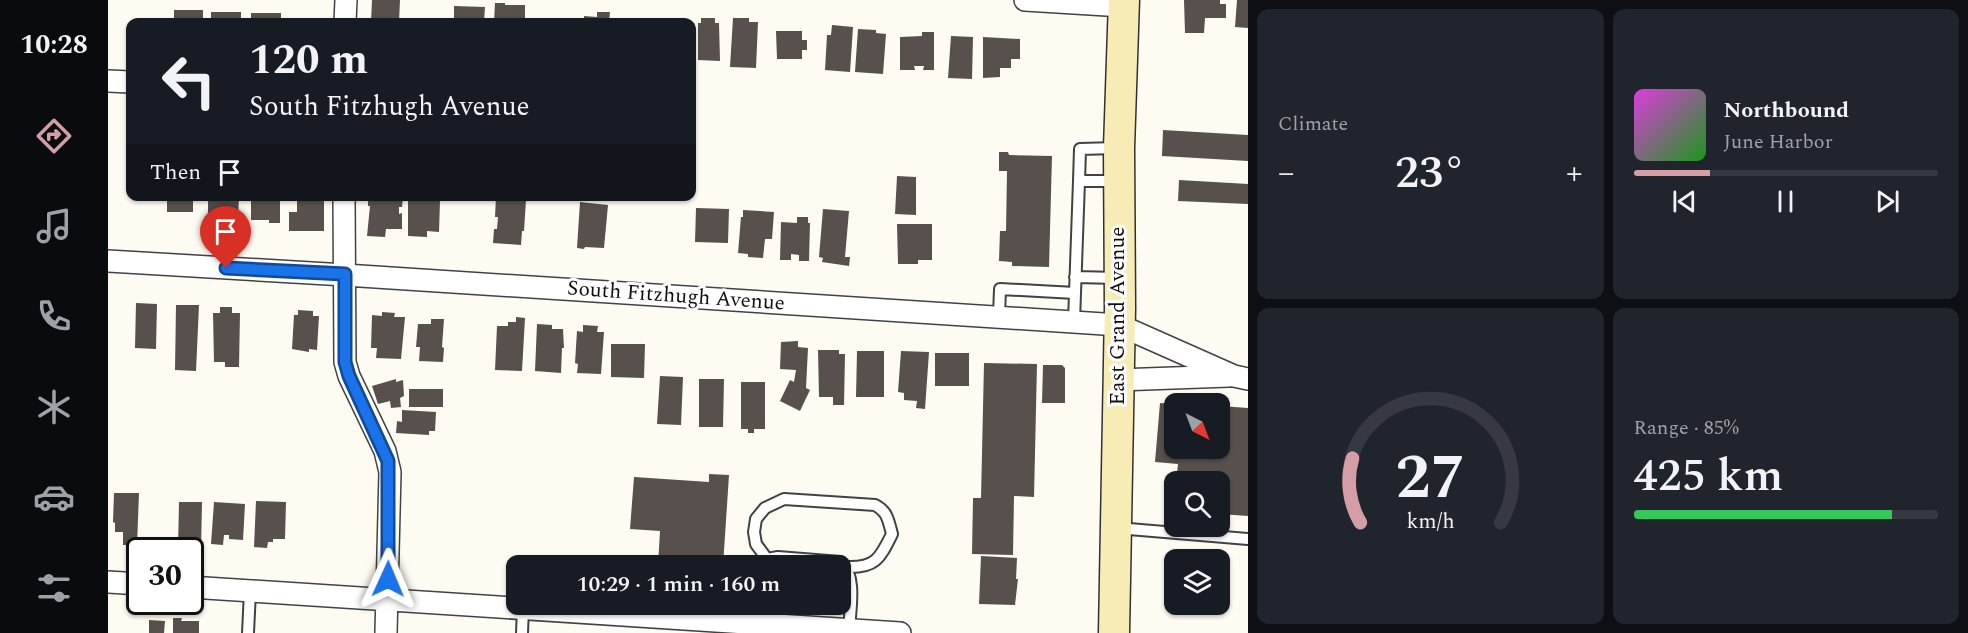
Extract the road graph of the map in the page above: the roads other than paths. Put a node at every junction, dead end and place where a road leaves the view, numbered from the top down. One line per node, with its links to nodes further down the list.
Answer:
1 (346, 0): 4 (street)
2 (1025, 0): 3 (street)
3 (1124, 3): 7 (main road, East Grand Avenue)
4 (345, 18)
5 (108, 81): 6 (street)
6 (126, 82)
7 (1119, 148): 8 (lane); 9 (main road, East Grand Avenue)
8 (1079, 181): 9 (lane); 13 (lane)
9 (1119, 182): 14 (main road, East Grand Avenue)
10 (344, 201): 12 (street)
11 (108, 261): 12 (street, South Fitzhugh Avenue)
12 (345, 274): 16 (street, South Fitzhugh Avenue); 29 (street)
13 (1075, 277): 14 (lane); 15 (lane)
14 (1119, 278): 18 (main road, East Grand Avenue)
15 (1075, 293): 16 (lane); 17 (lane)
16 (999, 316): 17 (street, South Fitzhugh Avenue)
17 (1074, 321): 18 (street, South Fitzhugh Avenue)
18 (1119, 325): 19 (street, South Fitzhugh Avenue); 20 (main road, East Grand Avenue)
19 (1241, 377): 20 (street, South Fitzhugh Avenue)
20 (1118, 380): 21 (main road, East Grand Avenue)
21 (1116, 528): 22 (lane); 39 (main road, East Grand Avenue)
22 (1248, 539)
23 (761, 555): 24 (lane)
24 (851, 567)
25 (108, 582): 26 (street)
26 (126, 583)
27 (204, 588): 28 (street)
28 (250, 591): 29 (street); 35 (lane)
29 (387, 600): 30 (street); 36 (street)
30 (506, 608)
31 (523, 615): 37 (lane)
32 (757, 615): 34 (street)
33 (850, 615): 34 (lane)
34 (849, 630): 38 (street)
35 (248, 633)
36 (386, 633)
37 (522, 633)
38 (900, 633)
39 (1114, 633)

